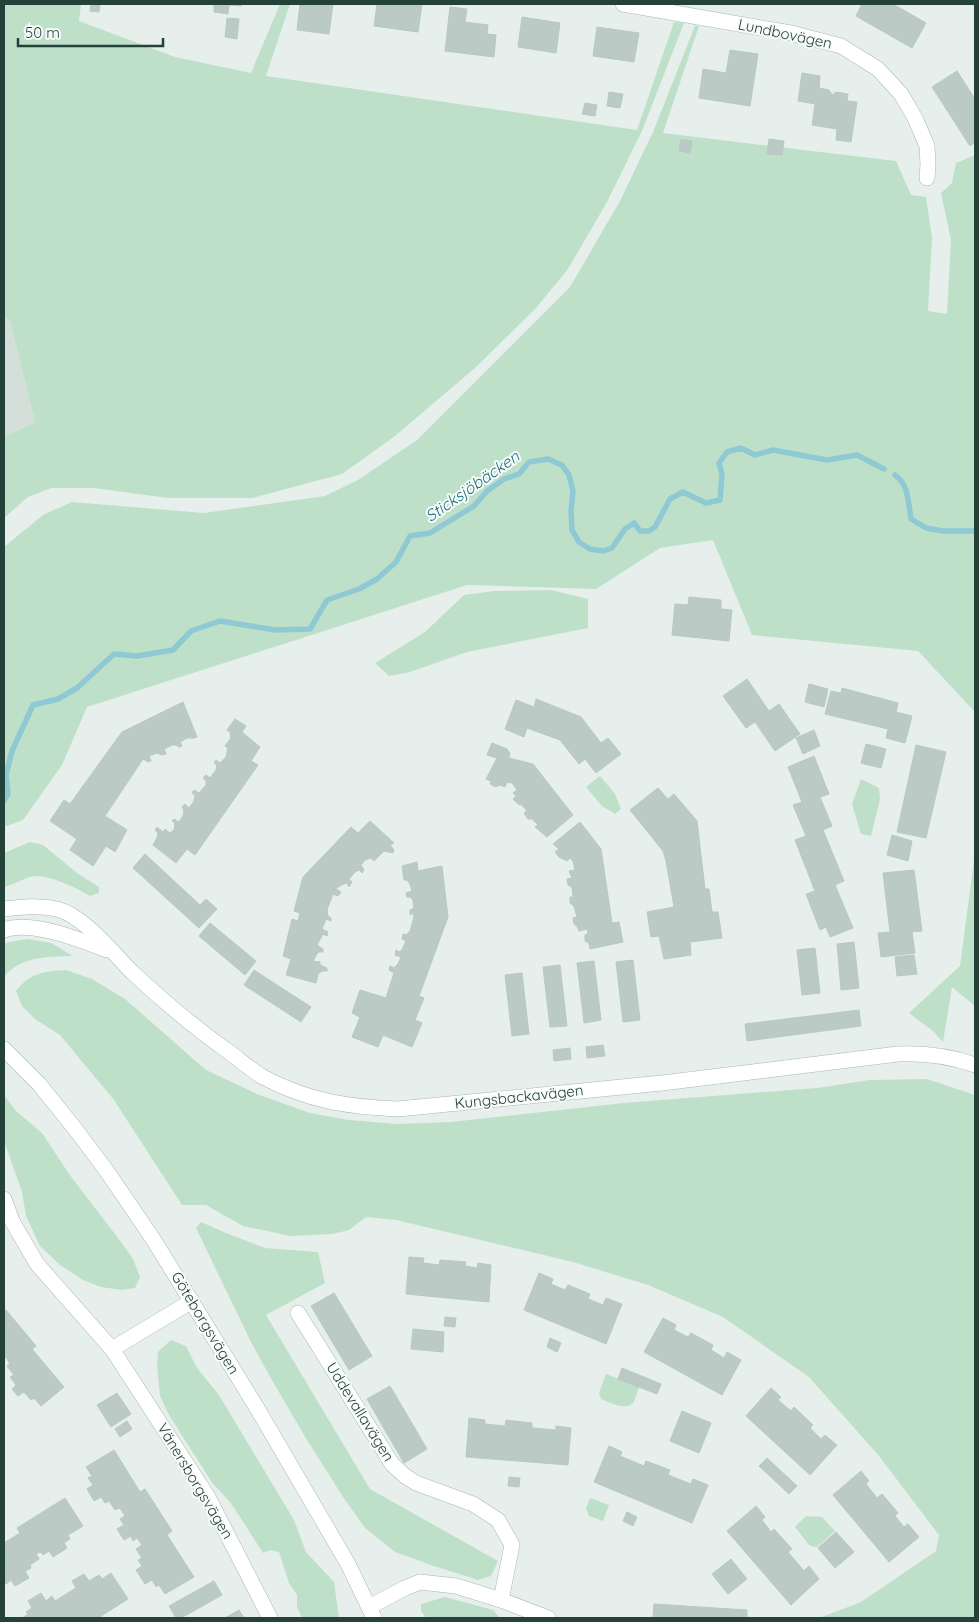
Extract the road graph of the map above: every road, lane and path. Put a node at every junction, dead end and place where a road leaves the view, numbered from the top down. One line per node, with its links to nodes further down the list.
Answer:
1 (622, 4): 2 (street, Lundbovägen)
2 (928, 178)
3 (4, 909): 5 (street, Kungsbackavägen)
4 (4, 930): 5 (street, Kungsbackavägen)
5 (111, 951): 7 (street, Kungsbackavägen)
6 (4, 1049): 9 (street, Göteborgsvägen)
7 (975, 1065)
8 (4, 1199): 11 (street, Vänersborgsvägen)
9 (192, 1301): 11 (street); 13 (street, Göteborgsvägen)
10 (298, 1313): 12 (street, Uddevallavägen)
11 (112, 1348): 14 (street, Vänersborgsvägen)
12 (501, 1600): 13 (street); 15 (street)
13 (371, 1613)
14 (270, 1618)
15 (548, 1618)

